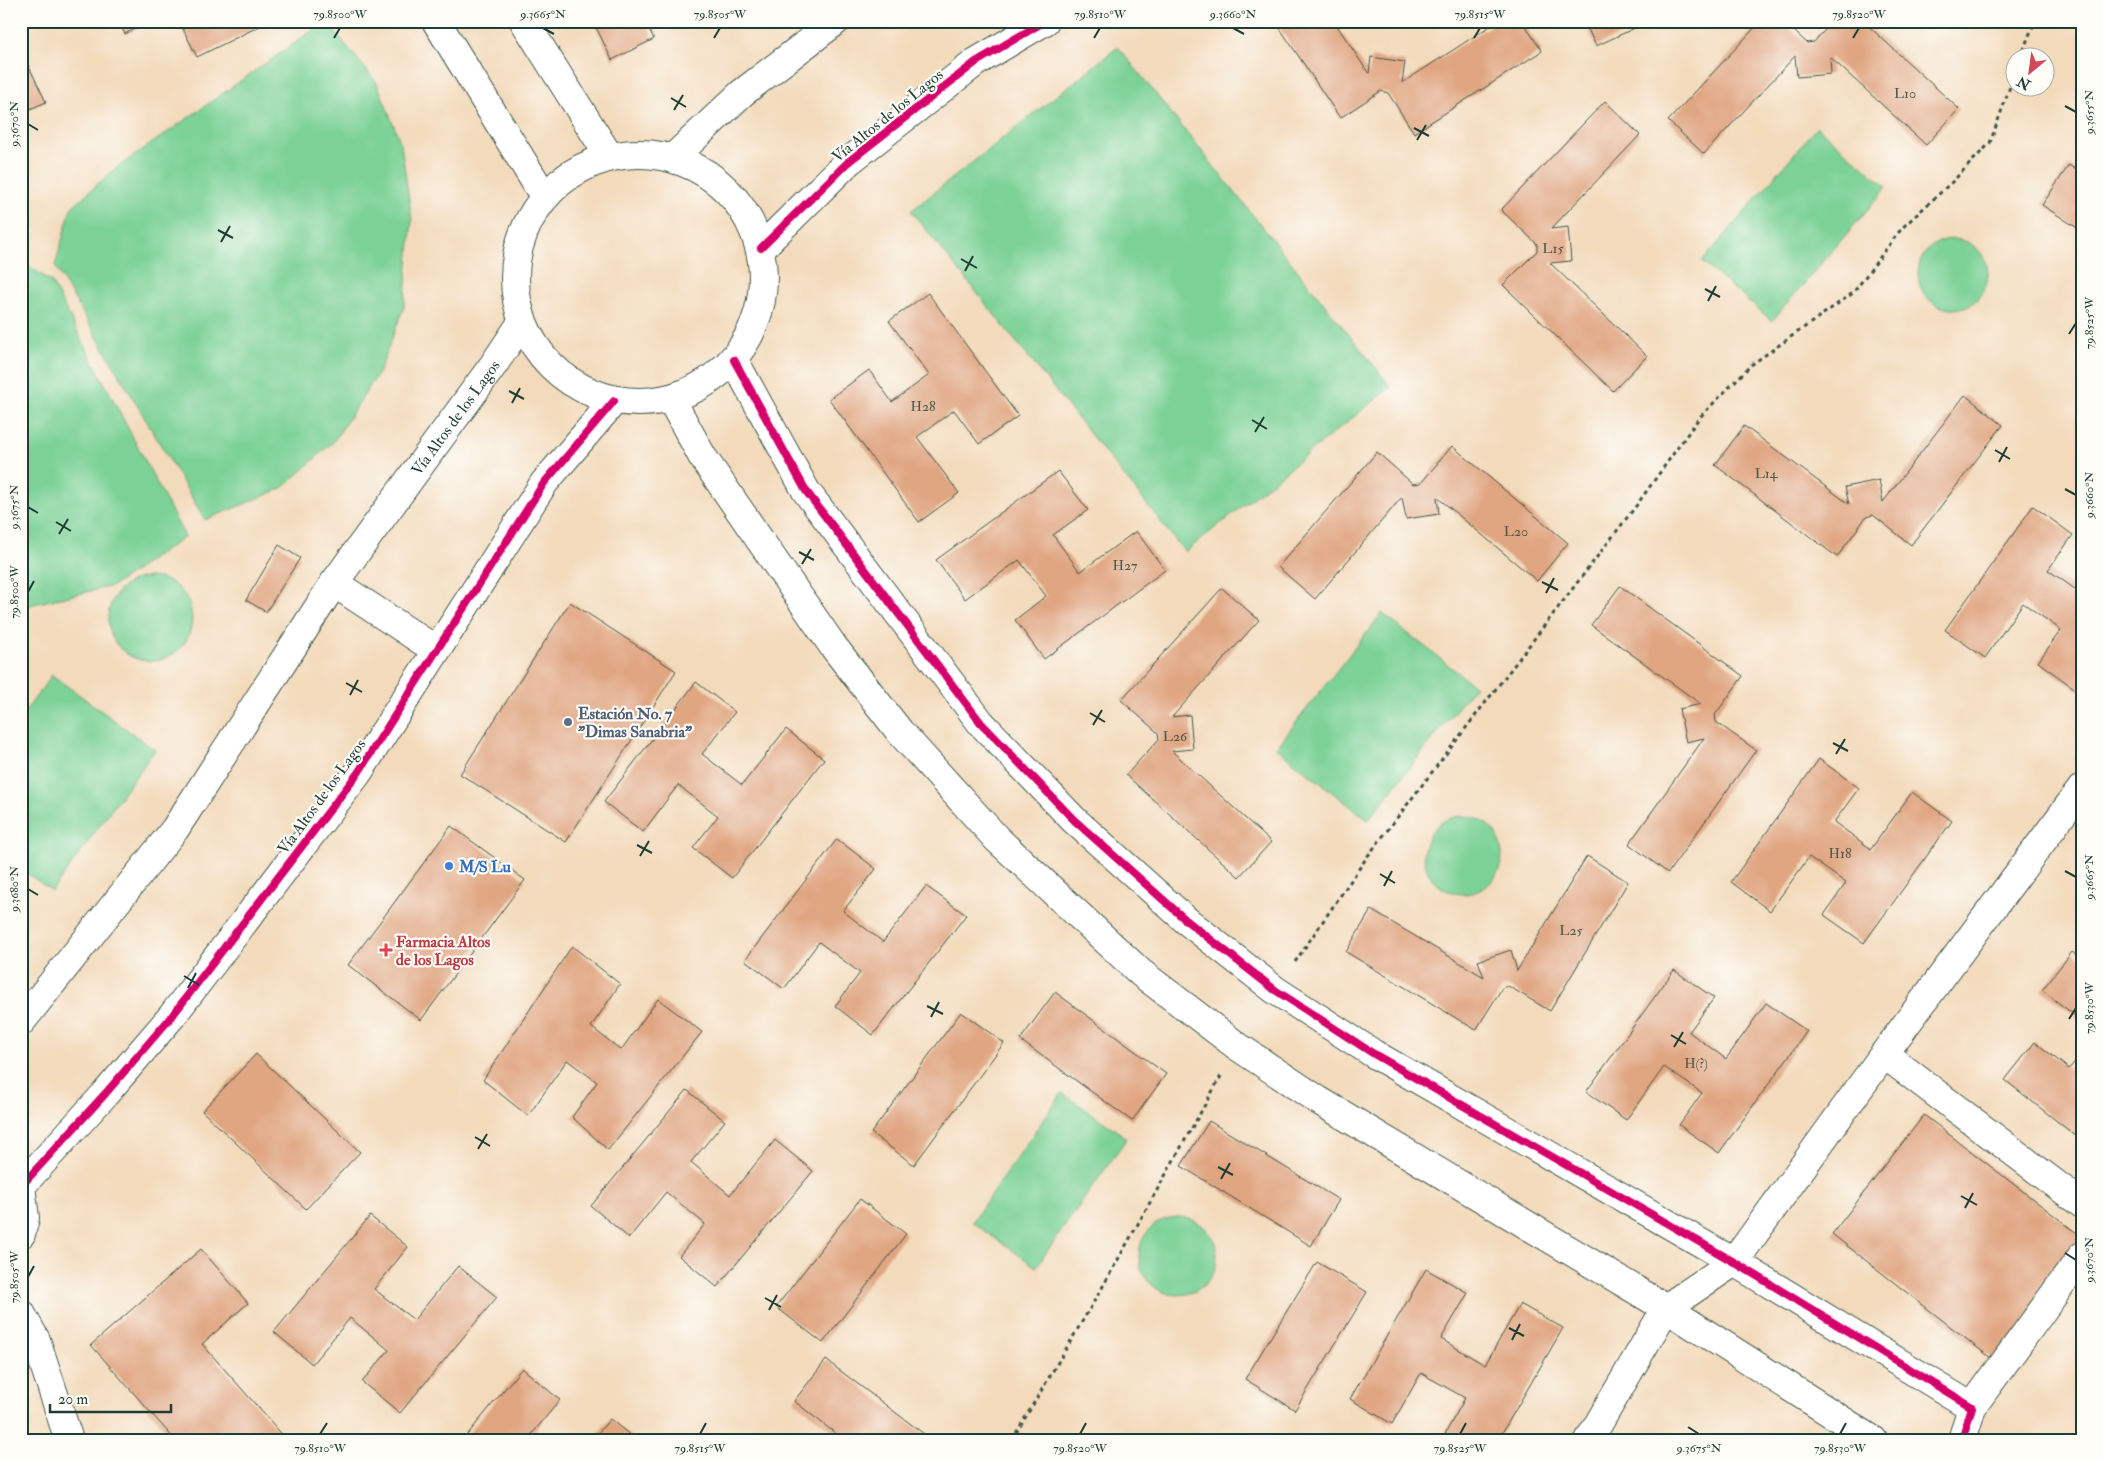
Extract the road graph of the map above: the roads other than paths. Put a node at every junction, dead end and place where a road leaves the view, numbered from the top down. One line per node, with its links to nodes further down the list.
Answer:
1 (436, 21): 7 (street)
2 (524, 21): 5 (street)
3 (836, 21): 6 (street)
4 (1045, 21): 8 (street, Vía Altos de los Lagos)
5 (609, 156): 6 (street); 7 (street)
6 (674, 158): 8 (street)
7 (544, 196): 9 (street)
8 (760, 248): 10 (street)
9 (522, 322): 12 (street); 13 (street, Vía Altos de los Lagos)
10 (734, 360): 11 (street); 22 (street)
11 (672, 399): 12 (street); 23 (street)
12 (614, 400): 14 (street, Vía Altos de los Lagos)
13 (334, 584): 14 (street); 16 (street, Vía Altos de los Lagos)
14 (436, 650): 18 (street, Vía Altos de los Lagos)
15 (2082, 788): 17 (street)
16 (21, 1022)
17 (1884, 1054): 19 (street); 22 (street)
18 (21, 1186): 20 (street)
19 (2082, 1204)
20 (21, 1234)
21 (2082, 1256): 25 (street)
22 (1734, 1262): 23 (street); 25 (street)
23 (1666, 1308): 27 (street); 28 (street)
24 (21, 1313): 26 (street)
25 (1972, 1407): 29 (street)
26 (69, 1440)
27 (1590, 1440)
28 (1873, 1440)
29 (1962, 1440)

